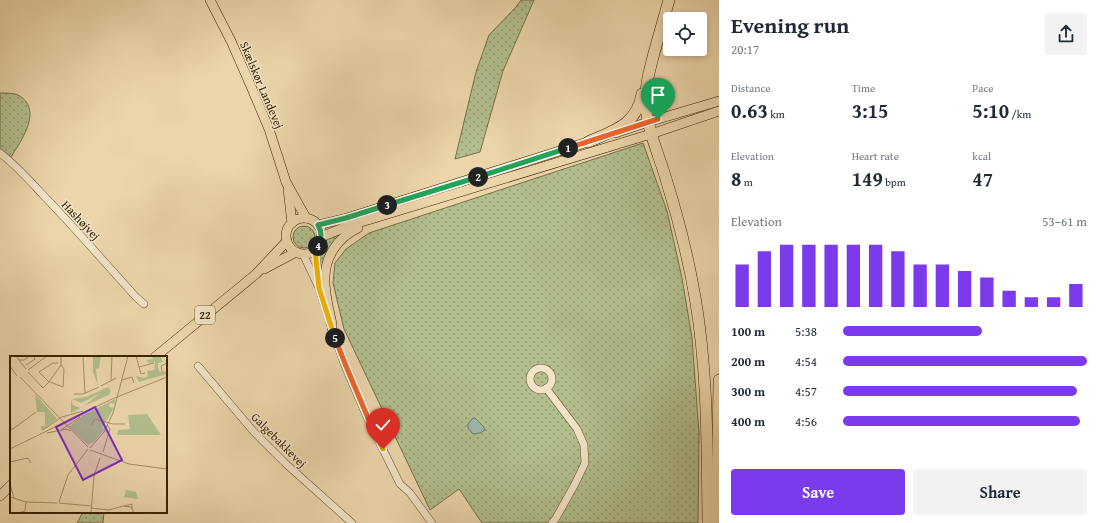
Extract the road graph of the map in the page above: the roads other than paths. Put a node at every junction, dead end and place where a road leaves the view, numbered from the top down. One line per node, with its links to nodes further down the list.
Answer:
1 (210, 0): 10 (main road, Skælskør Landevej)
2 (669, 0): 3 (highway)
3 (659, 34): 6 (highway); 8 (highway)
4 (717, 102): 6 (main road); 7 (main road)
5 (719, 112): 7 (main road)
6 (648, 122): 7 (highway); 8 (main road)
7 (651, 134): 11 (main road); 32 (highway)
8 (588, 142): 14 (main road)
9 (0, 153): 21 (street, Hashøjvej)
10 (286, 182): 12 (main road, Skælskør Landevej); 13 (main road, Skælskør Landevej)
11 (400, 211): 15 (main road); 22 (main road)
12 (306, 218): 13 (main road); 14 (main road)
13 (292, 223): 16 (main road, 22)
14 (318, 225): 15 (main road)
15 (322, 237): 17 (main road)
16 (287, 241): 18 (main road); 19 (main road, 22)
17 (315, 250): 18 (main road, 22); 20 (street)
18 (299, 253): 19 (main road, 22); 20 (street)
19 (256, 274): 23 (main road, 22)
20 (319, 288): 22 (street)
21 (144, 304)
22 (332, 328): 30 (street)
23 (156, 356)
24 (198, 366): 29 (street, Galgebakkevej)
25 (719, 380): 33 (highway)
26 (546, 388): 31 (street)
27 (10, 486): 28 (main road)
28 (0, 496)
29 (352, 523)
30 (432, 523)
31 (552, 523)
32 (708, 523)
33 (717, 523)

